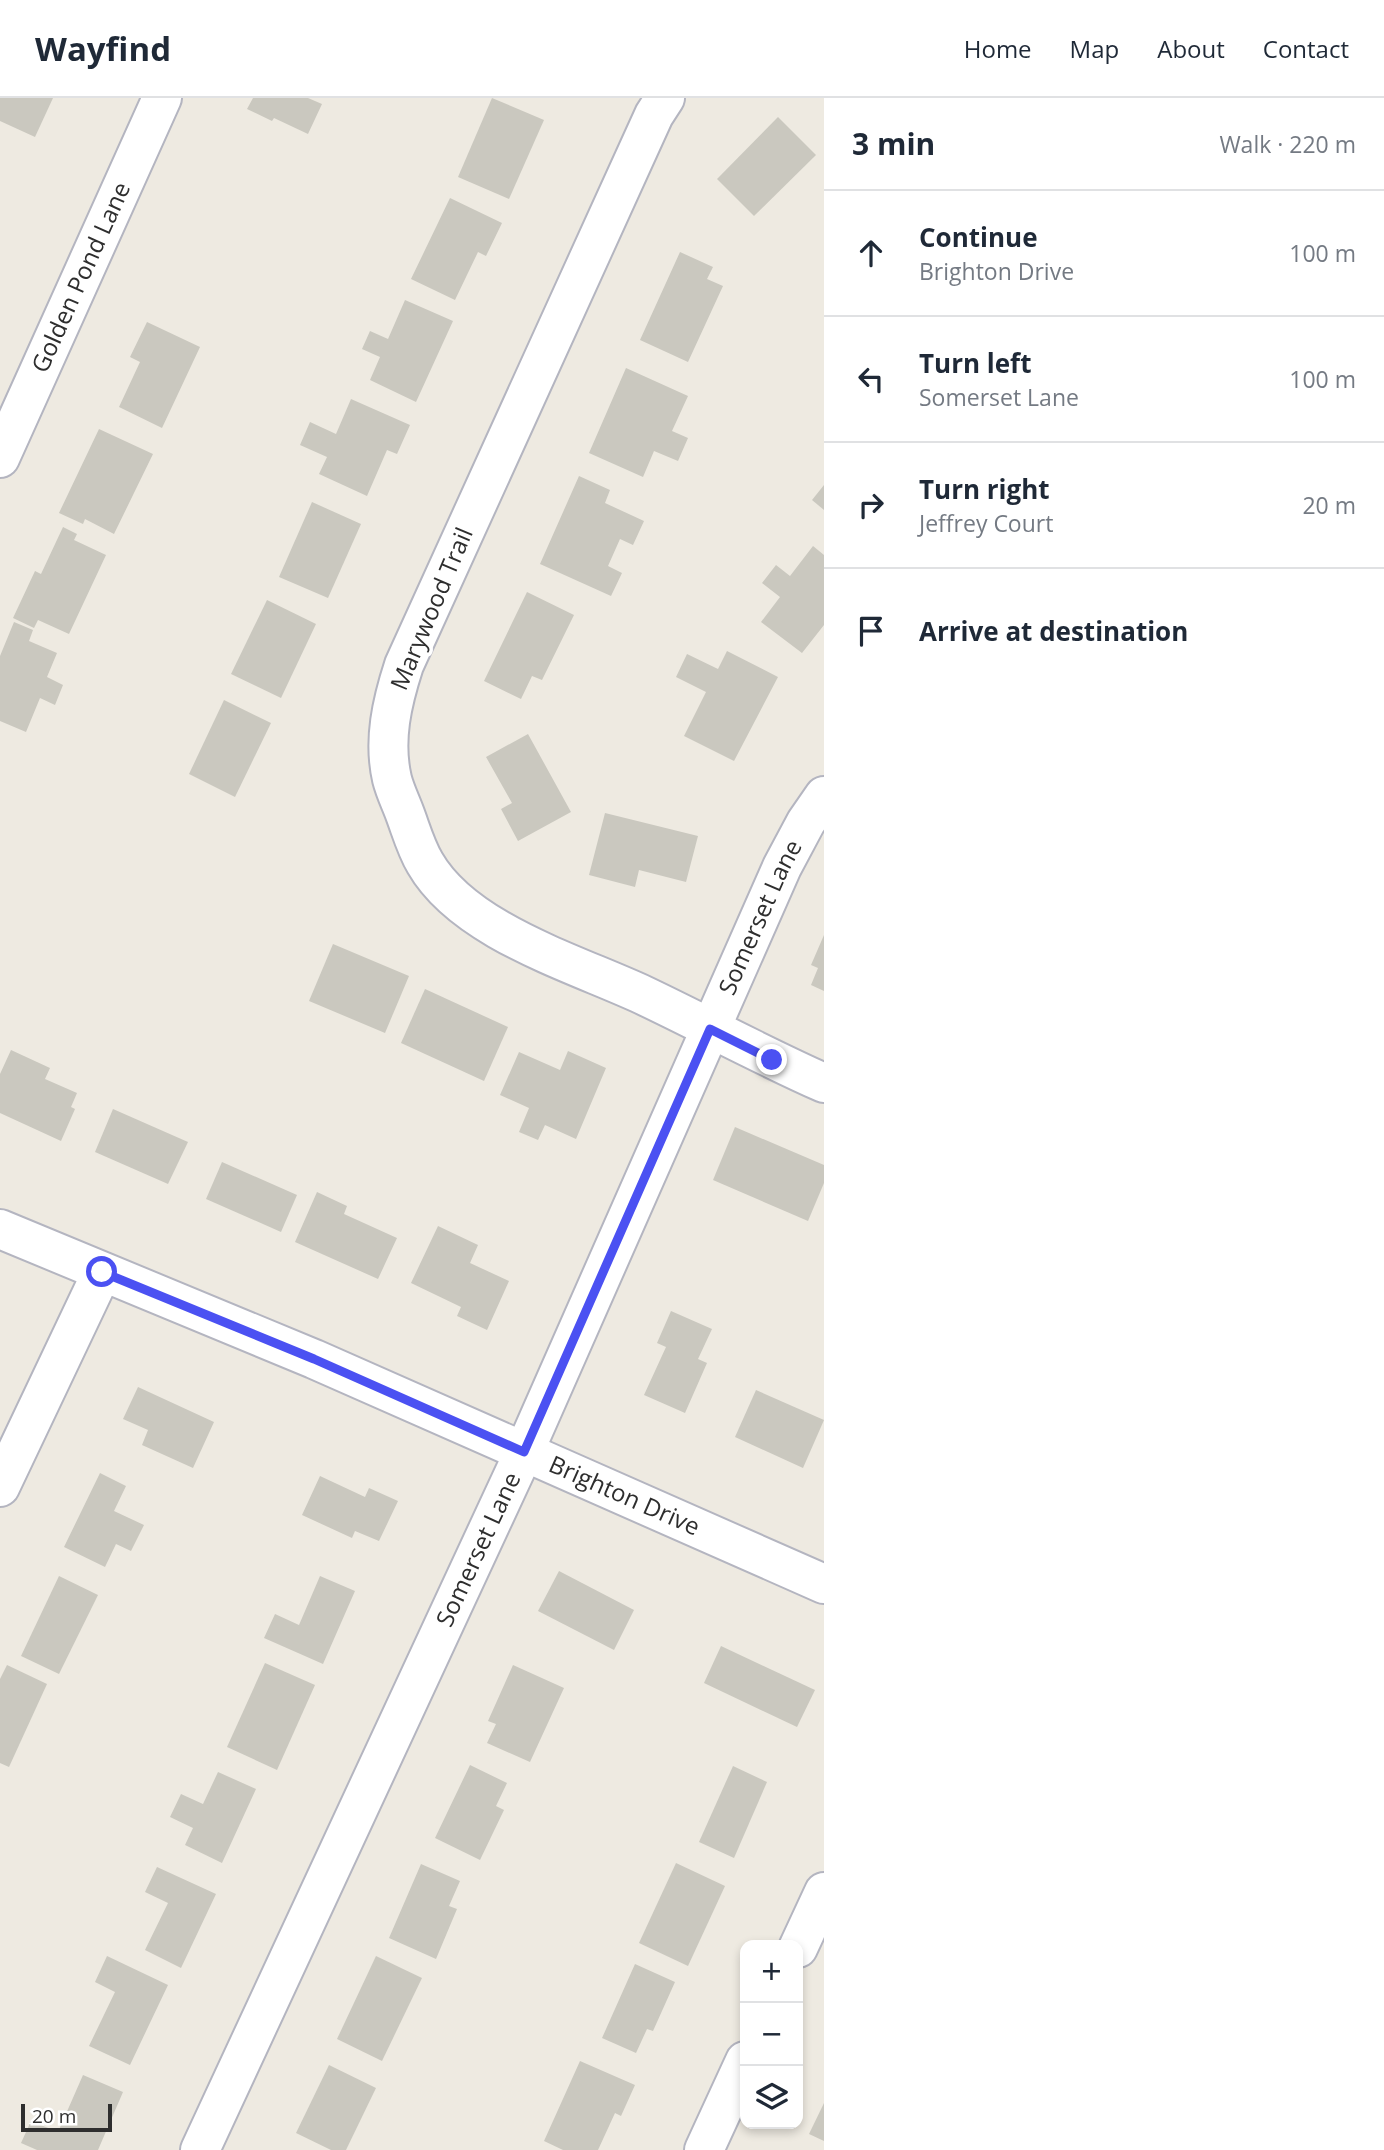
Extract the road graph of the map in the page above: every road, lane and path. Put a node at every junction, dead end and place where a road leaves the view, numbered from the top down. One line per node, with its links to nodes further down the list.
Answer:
1 (162, 98): 3 (street, Golden Pond Lane)
2 (665, 98): 5 (street, Marywood Trail)
3 (0, 458)
4 (824, 796): 5 (street, Somerset Lane)
5 (710, 1029): 6 (street, Marywood Trail); 9 (street, Somerset Lane)
6 (824, 1083)
7 (0, 1229): 8 (street, Brighton Drive)
8 (102, 1272): 9 (street, Brighton Drive); 10 (street)
9 (524, 1452): 11 (street, Brighton Drive); 15 (street, Somerset Lane)
10 (0, 1487)
11 (824, 1584)
12 (824, 1892): 13 (street)
13 (802, 1940)
14 (743, 2066): 16 (street)
15 (200, 2150)
16 (704, 2150)

